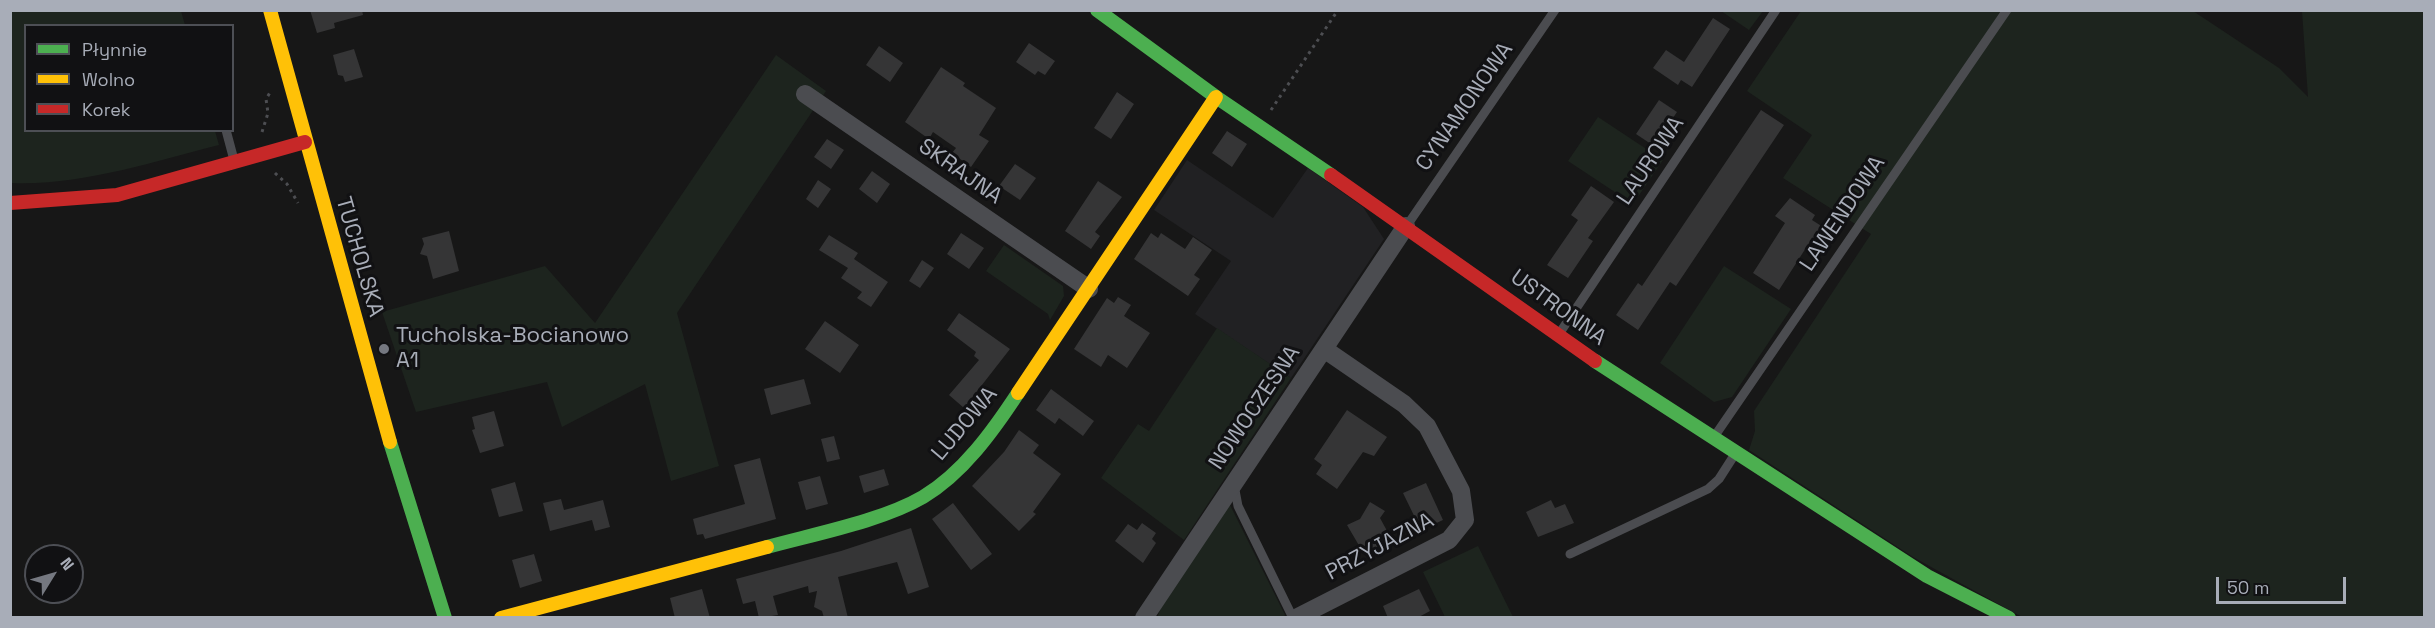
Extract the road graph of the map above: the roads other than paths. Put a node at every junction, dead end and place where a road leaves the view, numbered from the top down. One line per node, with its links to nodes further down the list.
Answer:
1 (270, 10): 9 (street, TUCHOLSKA)
2 (1097, 10): 7 (street, USTRONNA)
3 (1555, 10): 12 (lane, CYNAMONOWA)
4 (1776, 10): 14 (lane, LAUROWA)
5 (2007, 10): 16 (lane, LAWENDOWA)
6 (805, 94): 13 (street, SKRAJNA)
7 (1216, 97): 12 (street, USTRONNA); 13 (street, LUDOWA)
8 (226, 132): 10 (lane)
9 (305, 142): 10 (street); 20 (street, TUCHOLSKA)
10 (234, 162): 11 (street)
11 (10, 203)
12 (1406, 226): 14 (street, USTRONNA); 15 (street, NOWOCZESNA)
13 (1089, 289): 21 (street, LUDOWA)
14 (1559, 334): 16 (street, USTRONNA)
15 (1324, 349): 18 (street, NOWOCZESNA); 23 (street, PRZYJAZNA)
16 (1712, 439): 17 (street, USTRONNA)
17 (1735, 454): 19 (lane); 24 (street, USTRONNA)
18 (1234, 483): 22 (street, NOWOCZESNA); 23 (lane)
19 (1570, 554)
20 (445, 618)
21 (501, 618)
22 (1144, 618)
23 (1294, 618)
24 (2009, 618)

